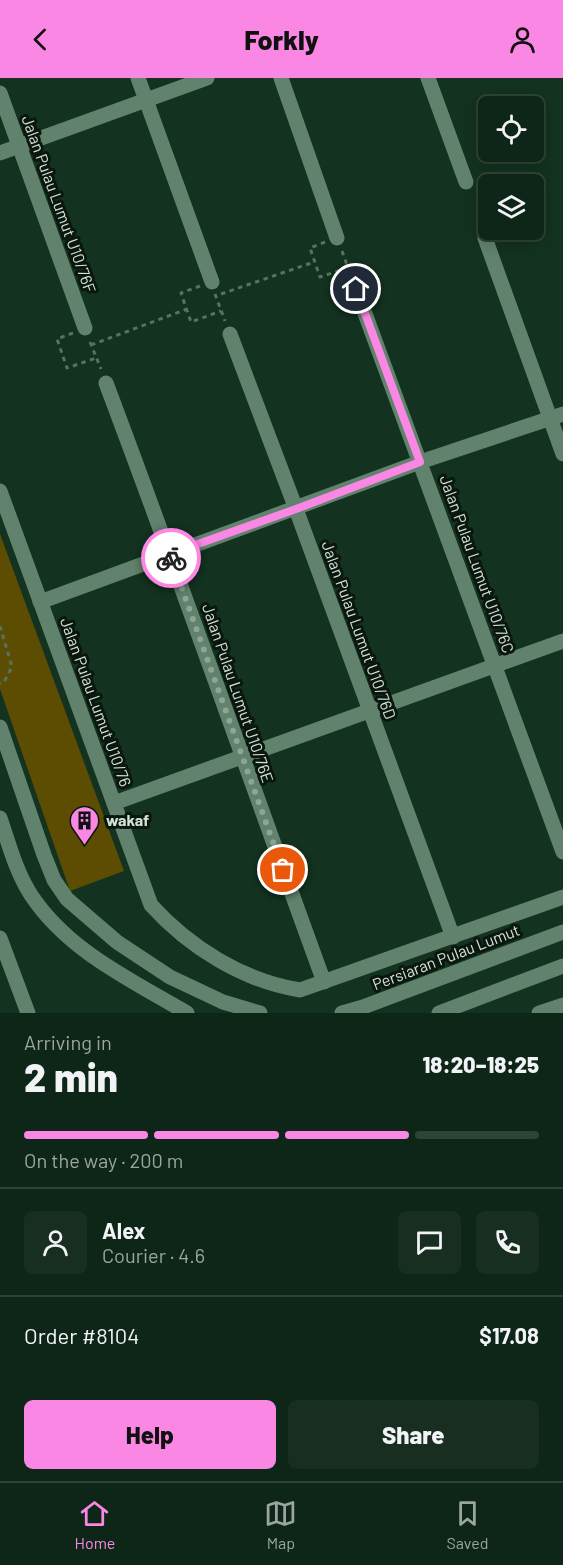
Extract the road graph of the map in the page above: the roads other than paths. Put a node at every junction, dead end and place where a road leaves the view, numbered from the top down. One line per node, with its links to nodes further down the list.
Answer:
1 (138, 78): 6 (street)
2 (207, 78): 6 (street)
3 (281, 78): 10 (street)
4 (428, 78): 9 (street)
5 (0, 93): 7 (street, Jalan Pulau Lumut U10/76F)
6 (147, 100): 7 (street); 12 (street)
7 (19, 146): 8 (street); 14 (street, Jalan Pulau Lumut U10/76F)
8 (0, 153)
9 (466, 182)
10 (337, 238)
11 (485, 240): 17 (street)
12 (214, 289)
13 (356, 289): 19 (street, Jalan Pulau Lumut U10/76C)
14 (85, 328)
15 (230, 334): 21 (street, Jalan Pulau Lumut U10/76D)
16 (106, 383): 22 (street, Jalan Pulau Lumut U10/76E)
17 (556, 416): 18 (street); 19 (street)
18 (563, 454)
19 (420, 462): 21 (street); 25 (street, Jalan Pulau Lumut U10/76C)
20 (0, 491): 23 (street, Jalan Pulau Lumut U10/76)
21 (296, 509): 22 (street); 26 (street, Jalan Pulau Lumut U10/76D)
22 (170, 554): 23 (street); 28 (street, Jalan Pulau Lumut U10/76E)
23 (40, 602): 29 (street, Jalan Pulau Lumut U10/76)
24 (563, 641): 25 (street)
25 (495, 665): 26 (street); 31 (street, Jalan Pulau Lumut U10/76C)
26 (369, 711): 28 (street); 34 (street, Jalan Pulau Lumut U10/76D)
27 (0, 727): 41 (street)
28 (242, 758): 29 (street); 37 (street, Jalan Pulau Lumut U10/76E)
29 (114, 803): 37 (street, Jalan Pulau Lumut U10/76)
30 (0, 818): 40 (street)
31 (563, 852)
32 (563, 897): 34 (street, Jalan Pulau Lumut U10/76)
33 (563, 932): 42 (street, Persiaran Pulau Lumut)
34 (453, 937): 37 (street, Jalan Pulau Lumut U10/76)
35 (1, 942): 39 (street)
36 (563, 966): 43 (street)
37 (324, 982)
38 (563, 1005): 44 (street)
39 (28, 1013)
40 (187, 1013)
41 (260, 1013)
42 (342, 1013)
43 (440, 1013)
44 (539, 1013)

